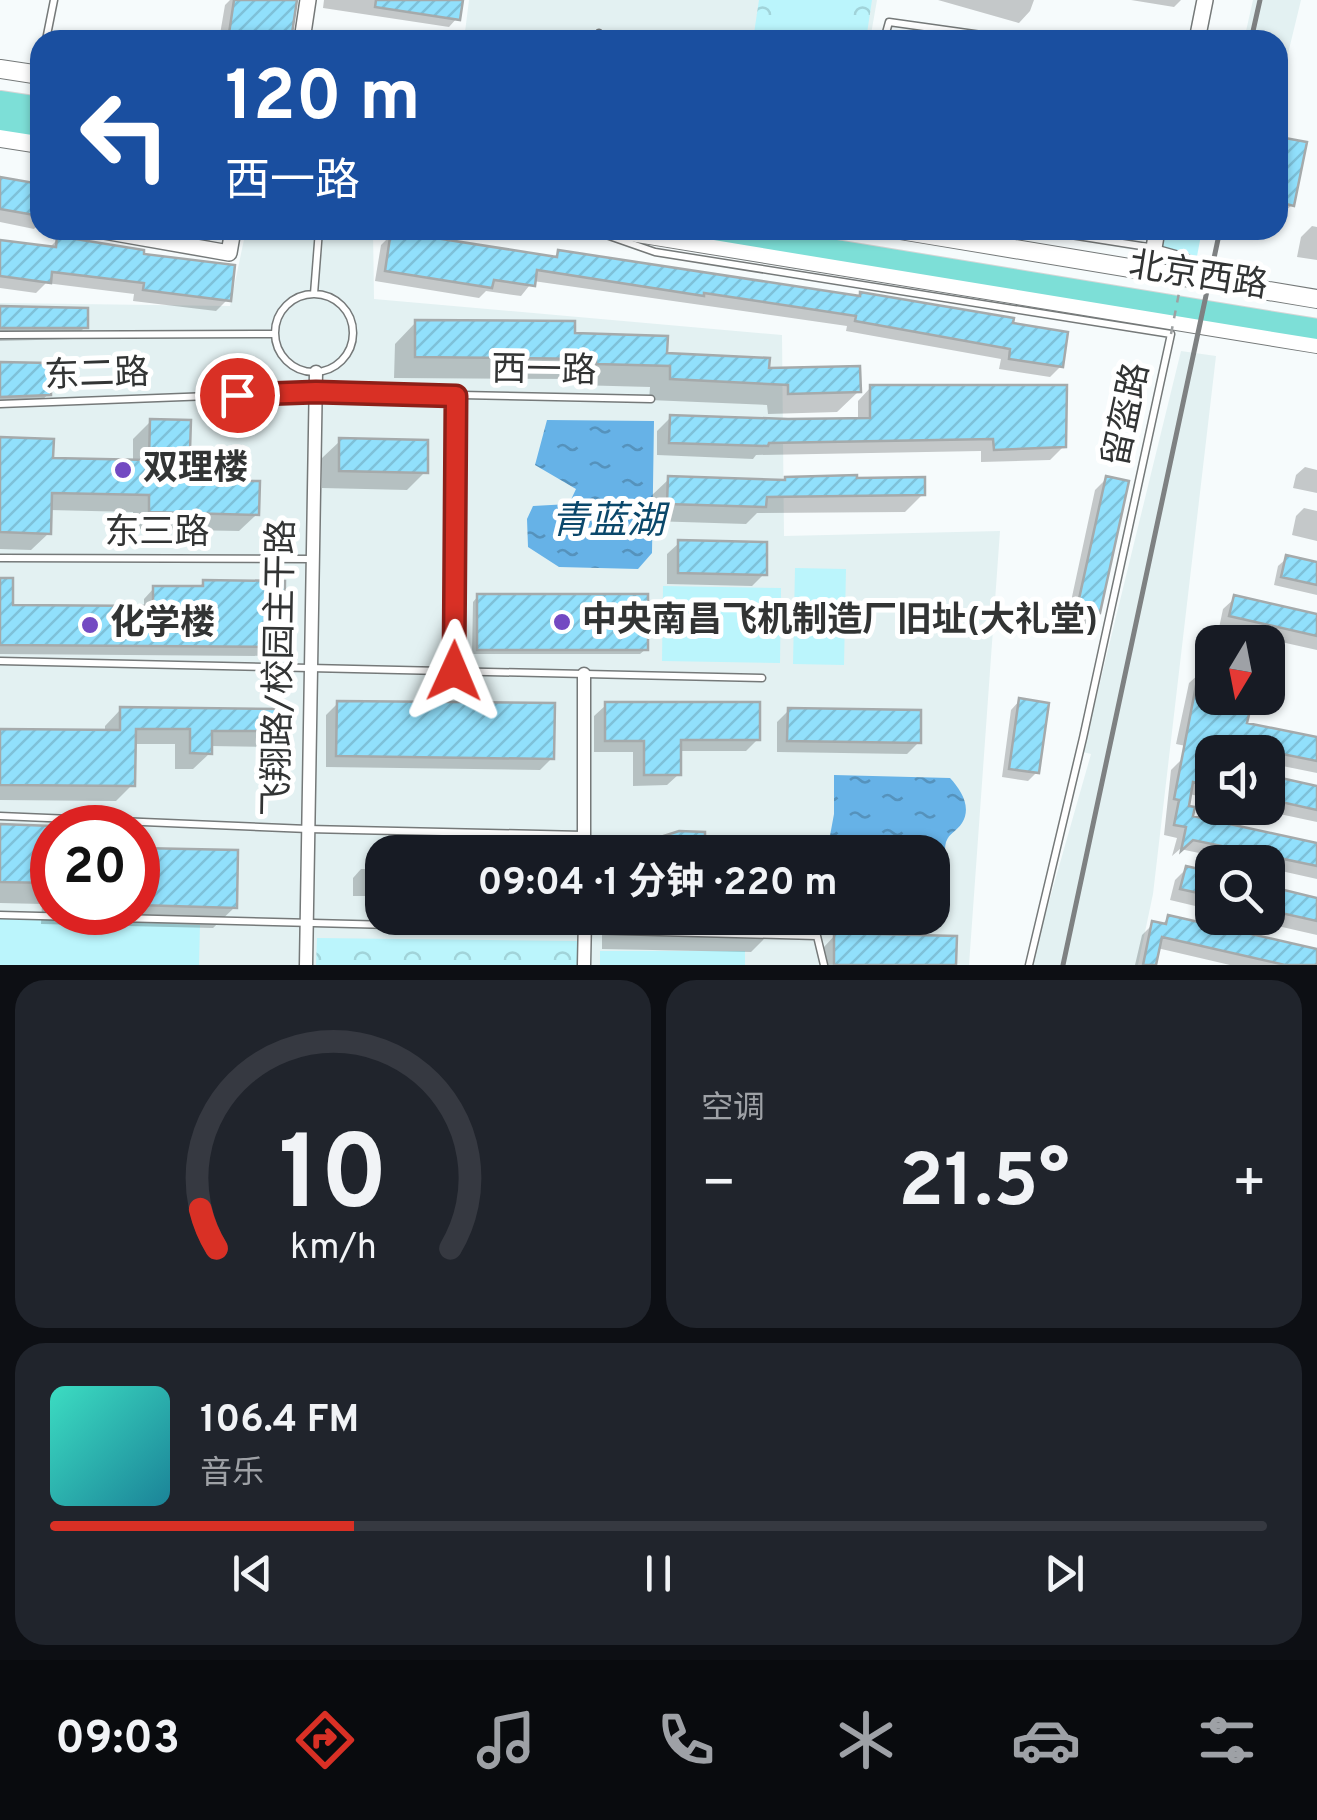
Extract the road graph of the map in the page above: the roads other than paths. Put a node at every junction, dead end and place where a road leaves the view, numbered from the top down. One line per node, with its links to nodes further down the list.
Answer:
1 (54, 0): 4 (lane)
2 (308, 0): 5 (street)
3 (1205, 0): 8 (street)
4 (48, 30)
5 (304, 30)
6 (886, 30): 7 (lane)
7 (945, 30)
8 (1199, 30)
9 (0, 69): 10 (main road)
10 (30, 74)
11 (0, 101): 12 (main road)
12 (30, 106)
13 (0, 120): 14 (main road)
14 (30, 124)
15 (0, 138): 16 (main road)
16 (30, 142)
17 (155, 240): 18 (street)
18 (231, 240)
19 (318, 240): 29 (lane)
20 (621, 240): 60 (lane, 留盔路)
21 (680, 240): 35 (main road)
22 (774, 240): 32 (main road, 北京西路)
23 (857, 240): 31 (main road, 北京西路)
24 (960, 240): 30 (main road)
25 (1103, 240): 27 (lane)
26 (1156, 240): 27 (street)
27 (1154, 248): 28 (lane)
28 (1186, 256)
29 (314, 294): 33 (lane); 36 (lane)
30 (1317, 299)
31 (1317, 316)
32 (1317, 330)
33 (274, 334): 34 (lane); 36 (lane)
34 (0, 335)
35 (1317, 344)
36 (316, 372): 37 (street, 飞翔路/校园主干路)
37 (316, 392): 38 (lane, 西一路); 40 (lane, 东二路); 42 (street, 飞翔路/校园主干路)
38 (456, 396): 39 (lane, 西一路); 45 (lane)
39 (651, 400)
40 (0, 404)
41 (0, 558): 42 (lane, 东三路)
42 (314, 560): 44 (street, 飞翔路/校园主干路)
43 (0, 661): 44 (lane)
44 (312, 668): 45 (lane); 49 (street, 飞翔路/校园主干路)
45 (454, 671): 46 (lane)
46 (584, 674): 47 (lane); 51 (street)
47 (762, 678)
48 (0, 816): 49 (lane)
49 (308, 829): 50 (lane); 53 (street, 飞翔路/校园主干路)
50 (452, 833): 51 (lane)
51 (584, 835)
52 (0, 915): 53 (lane)
53 (307, 924): 54 (lane); 57 (street, 飞翔路/校园主干路)
54 (365, 926)
55 (585, 935): 58 (street)
56 (796, 935): 59 (lane)
57 (306, 965)
58 (584, 965)
59 (824, 965)
60 (1029, 965)

